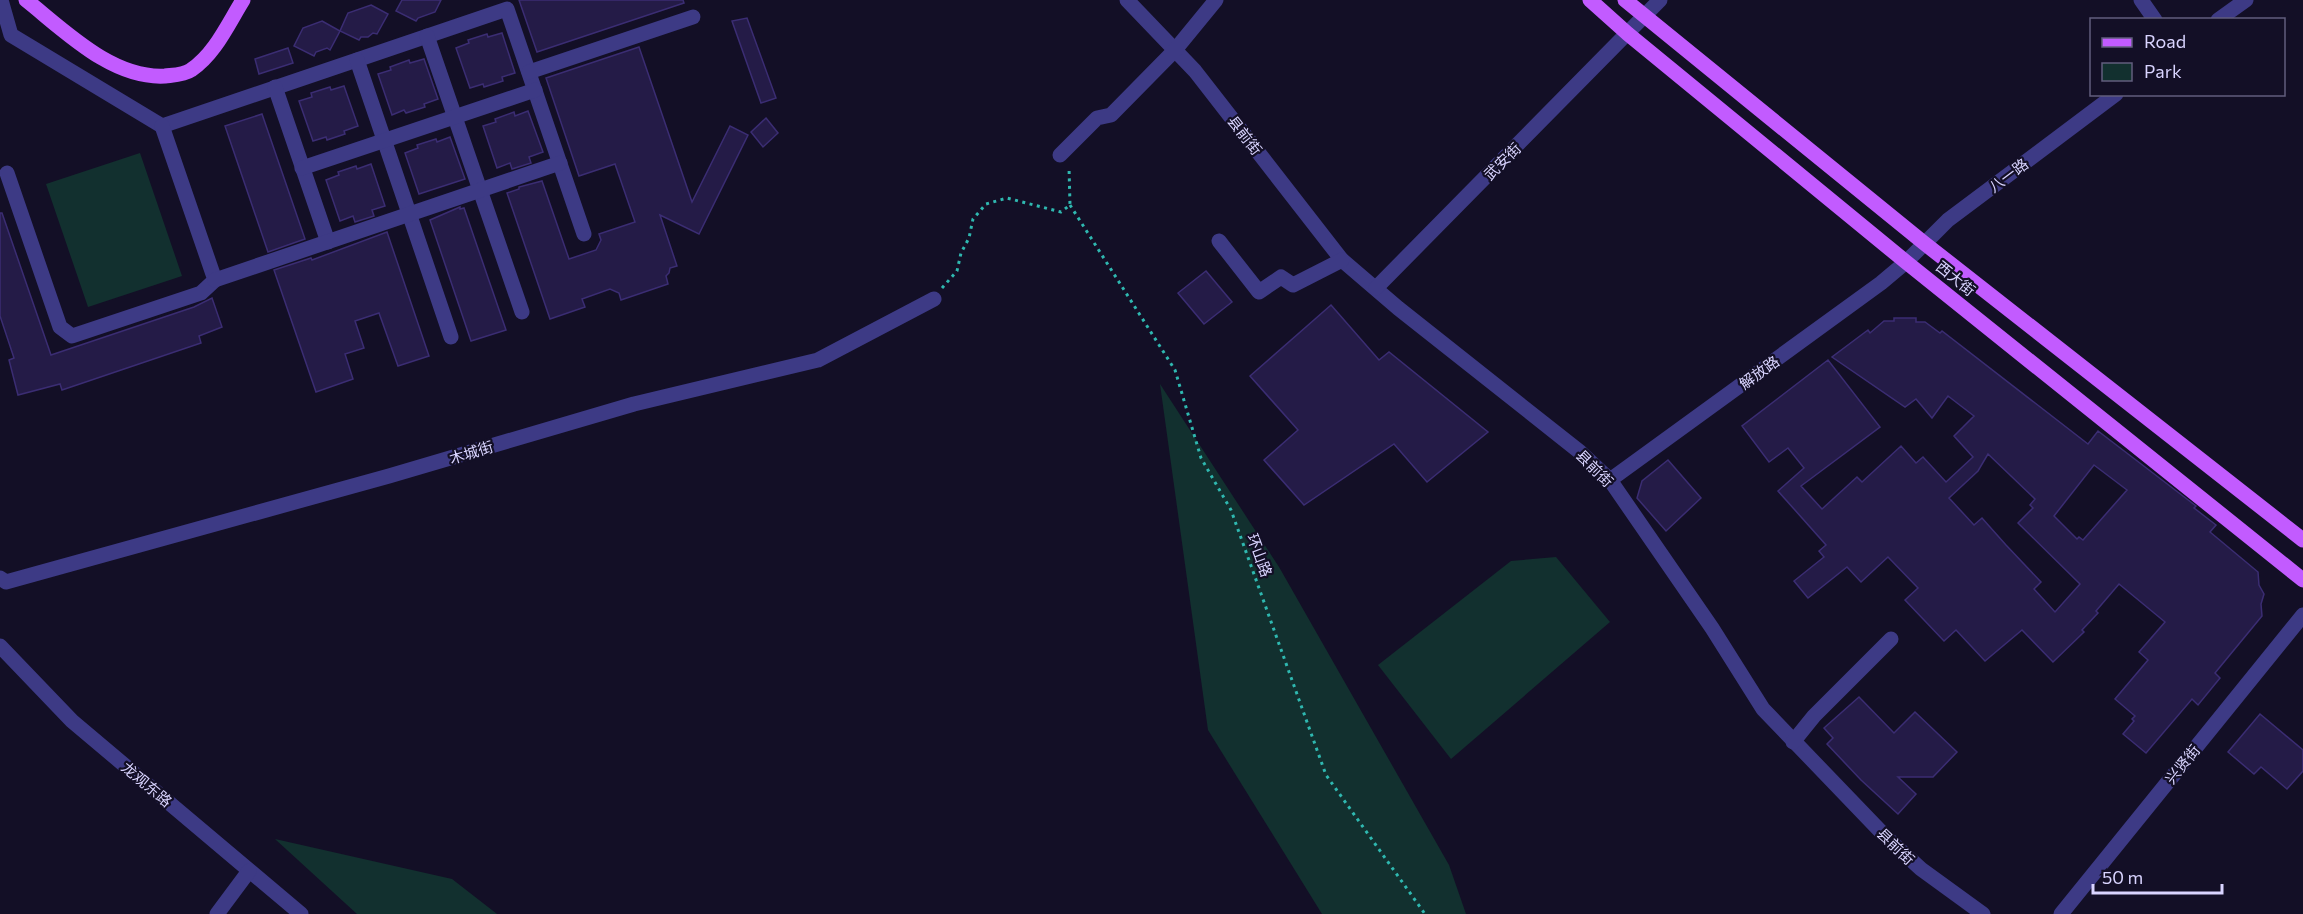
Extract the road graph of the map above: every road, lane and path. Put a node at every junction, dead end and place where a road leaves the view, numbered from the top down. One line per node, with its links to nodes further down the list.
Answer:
1 (1, 0): 24 (street)
2 (26, 0): 3 (main road)
3 (243, 0)
4 (1127, 0): 17 (street, 县前街)
5 (1216, 0): 17 (street)
6 (1590, 0): 15 (main road, 西大街)
7 (1625, 0): 12 (main road, 西大街)
8 (1660, 0): 12 (street, 武安街)
9 (2141, 0): 13 (street)
10 (2246, 0): 14 (street)
11 (693, 17): 19 (street)
12 (1644, 17): 15 (street, 武安街); 36 (main road, 西大街)
13 (2153, 18)
14 (2221, 18)
15 (1628, 34): 38 (main road, 西大街); 40 (street, 武安街)
16 (427, 36): 18 (street); 19 (street); 23 (street)
17 (1175, 50): 26 (street); 37 (street, 县前街)
18 (357, 60): 20 (street); 25 (street)
19 (529, 72): 21 (street)
20 (275, 87): 24 (street); 28 (street)
21 (535, 90): 23 (street); 27 (street)
22 (2113, 96): 36 (street, 八一路)
23 (455, 117): 25 (street); 30 (street)
24 (162, 126): 39 (street)
25 (384, 141): 28 (street); 32 (street)
26 (1065, 159): 31 (path)
27 (560, 163): 30 (street); 33 (street)
28 (302, 168): 35 (street)
29 (7, 173): 39 (street)
30 (480, 190): 32 (street); 42 (street)
31 (1070, 205): 41 (path); 55 (path, 环山路)
32 (409, 214): 35 (street); 43 (street)
33 (584, 234)
34 (1219, 241): 37 (street)
35 (327, 242): 39 (street)
36 (1924, 243): 38 (street, 八一路); 45 (main road, 西大街)
37 (1342, 260): 40 (street, 县前街)
38 (1906, 262): 44 (street, 解放路); 47 (main road, 西大街)
39 (215, 280)
40 (1376, 288): 44 (street, 县前街)
41 (934, 299): 46 (street, 木城街)
42 (522, 312)
43 (452, 337)
44 (1610, 480): 51 (street, 县前街)
45 (2303, 540)
46 (0, 578)
47 (2303, 580)
48 (2303, 615): 57 (street, 兴贤街)
49 (1892, 639): 51 (street)
50 (0, 646): 52 (street, 龙观东路)
51 (1793, 742): 56 (street, 县前街)
52 (249, 871): 53 (street); 54 (street, 龙观东路)
53 (217, 914)
54 (301, 914)
55 (1425, 914)
56 (1983, 914)
57 (2061, 914)

